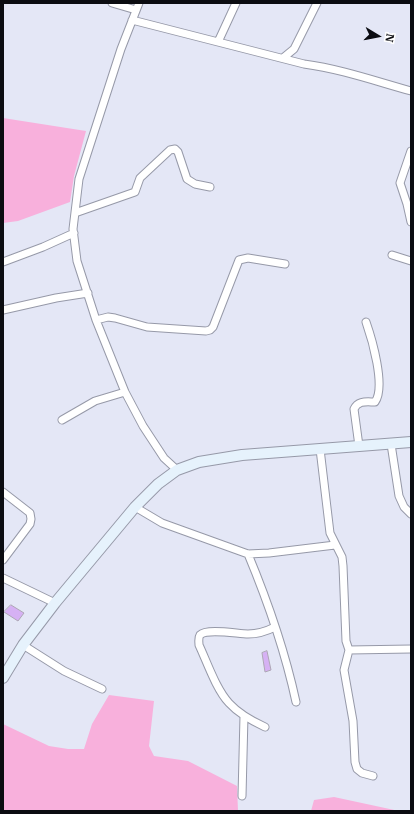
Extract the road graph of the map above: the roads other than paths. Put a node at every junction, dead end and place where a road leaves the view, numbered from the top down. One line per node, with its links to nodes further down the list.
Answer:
1 (112, 3): 4 (street)
2 (236, 3): 6 (street)
3 (317, 3): 7 (street)
4 (138, 6): 5 (street)
5 (132, 20): 6 (street); 11 (street)
6 (218, 42): 7 (street)
7 (283, 58): 8 (street)
8 (411, 91)
9 (411, 151): 12 (street)
10 (210, 187): 11 (street)
11 (75, 213): 13 (street)
12 (411, 222)
13 (74, 233): 16 (street); 18 (street)
14 (392, 255): 15 (street)
15 (411, 261)
16 (3, 262)
17 (285, 264): 20 (street)
18 (88, 293): 19 (street); 20 (street)
19 (3, 310)
20 (96, 320): 22 (street)
21 (366, 322): 26 (street)
22 (125, 392): 23 (street); 28 (street)
23 (62, 420)
24 (411, 442): 25 (main road)
25 (391, 444): 26 (main road); 31 (street)
26 (359, 446): 27 (main road)
27 (320, 450): 28 (main road); 32 (street)
28 (177, 470): 30 (main road)
29 (3, 492): 34 (street)
30 (134, 507): 33 (street); 36 (main road)
31 (411, 514)
32 (335, 545): 33 (street); 40 (street)
33 (248, 554): 37 (street)
34 (3, 560)
35 (3, 578): 36 (street)
36 (55, 603): 38 (main road)
37 (275, 628): 43 (street); 44 (street)
38 (23, 645): 41 (main road); 42 (street)
39 (411, 649): 40 (street)
40 (349, 650): 46 (street)
41 (3, 678)
42 (102, 689)
43 (296, 702)
44 (244, 716): 45 (street); 47 (street)
45 (265, 727)
46 (373, 776)
47 (242, 796)

